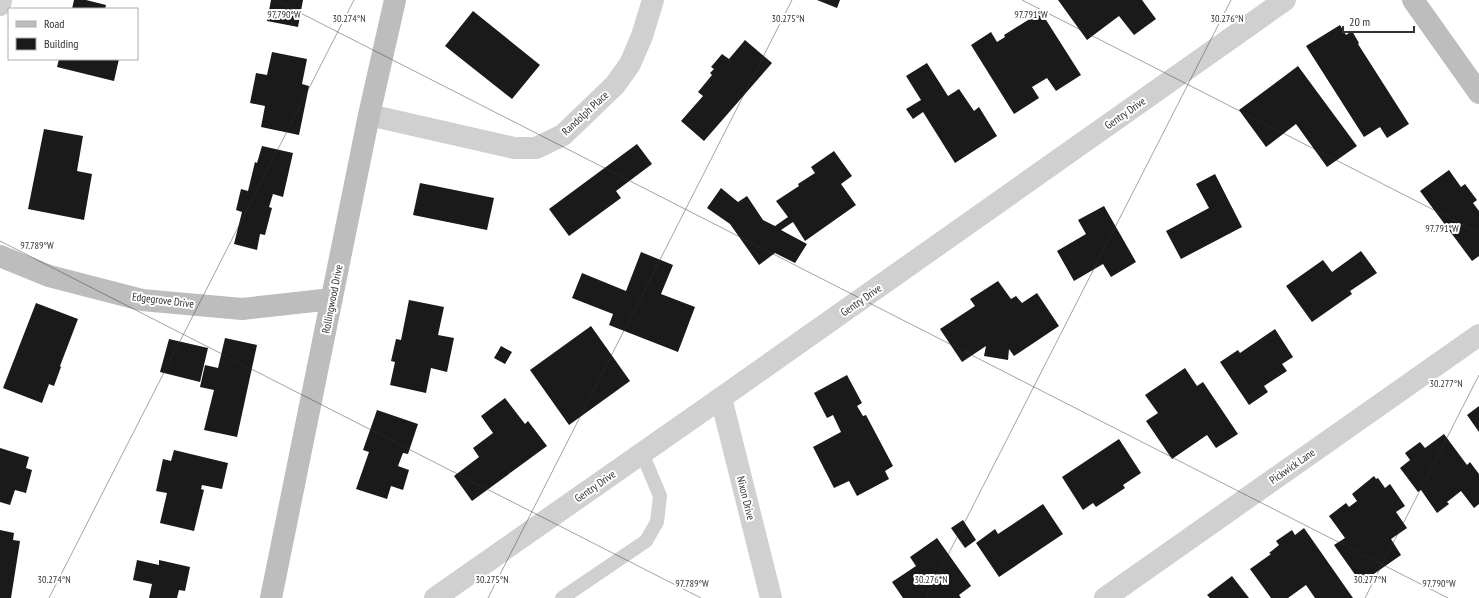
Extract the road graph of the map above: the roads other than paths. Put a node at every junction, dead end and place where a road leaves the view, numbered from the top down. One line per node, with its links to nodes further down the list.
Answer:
1 (1, 0): 6 (street)
2 (395, 0): 8 (street, Rollingwood Drive)
3 (653, 0): 8 (street, Randolph Place)
4 (1285, 0): 12 (street, Gentry Drive)
5 (1413, 0): 7 (street)
6 (0, 5)
7 (1479, 94)
8 (369, 115): 10 (street, Rollingwood Drive)
9 (0, 256): 10 (street, Edgegrove Drive)
10 (332, 299): 14 (street, Rollingwood Drive)
11 (1479, 335): 18 (street, Pickwick Lane)
12 (721, 398): 13 (street, Gentry Drive); 17 (street, Nixon Drive)
13 (642, 453): 15 (street, Gentry Drive); 16 (lane)
14 (271, 598)
15 (435, 598)
16 (562, 598)
17 (771, 598)
18 (1105, 598)

